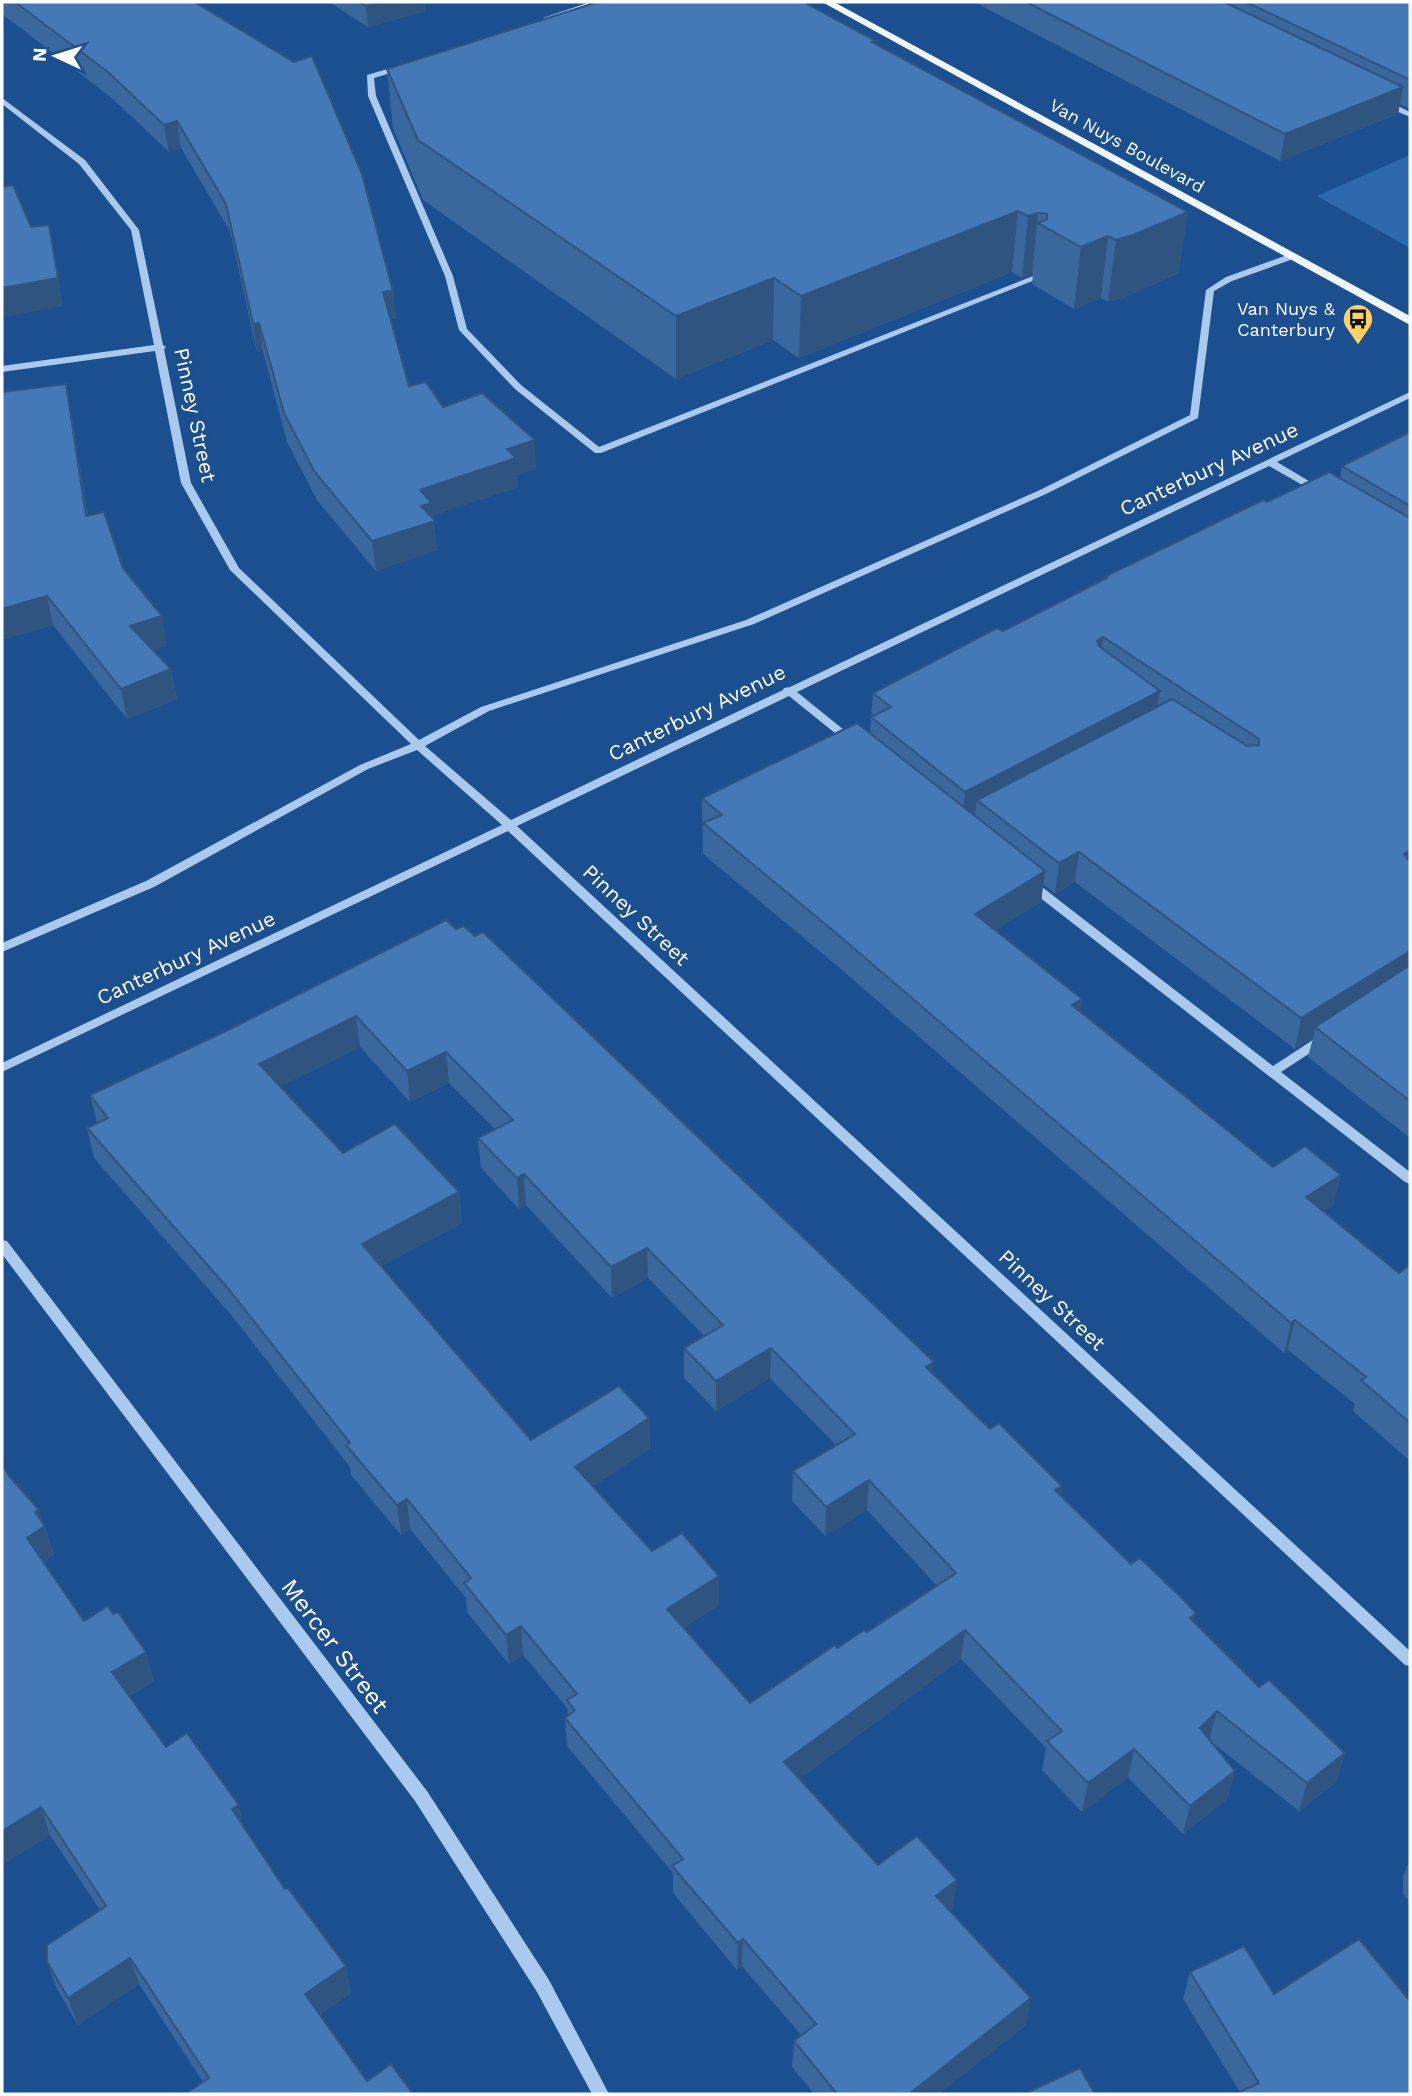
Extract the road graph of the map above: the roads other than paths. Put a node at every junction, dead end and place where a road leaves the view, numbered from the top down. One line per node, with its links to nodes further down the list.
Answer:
1 (597, 2): 3 (street)
2 (827, 2): 8 (main road, Van Nuys Boulevard)
3 (531, 24)
4 (416, 62): 9 (street)
5 (1374, 97): 7 (street)
6 (2, 100): 11 (street, Pinney Street)
7 (1410, 115)
8 (1293, 256): 10 (main road, Van Nuys Boulevard); 17 (street)
9 (1036, 278)
10 (1410, 321)
11 (161, 347): 12 (street); 17 (street, Pinney Street)
12 (2, 369)
13 (1410, 395): 14 (street, Canterbury Avenue)
14 (1269, 462): 15 (street); 16 (street, Canterbury Avenue)
15 (1333, 499)
16 (788, 690): 18 (street); 19 (street, Canterbury Avenue)
17 (418, 745): 19 (street, Pinney Street); 21 (lane)
18 (856, 745)
19 (510, 826): 23 (street, Canterbury Avenue); 27 (street, Pinney Street)
20 (1014, 871): 24 (street)
21 (2, 948)
22 (1330, 1034): 24 (street)
23 (2, 1068)
24 (1273, 1072): 25 (street)
25 (1410, 1179)
26 (2, 1245): 28 (street, Mercer Street)
27 (1410, 1660)
28 (601, 2094)

